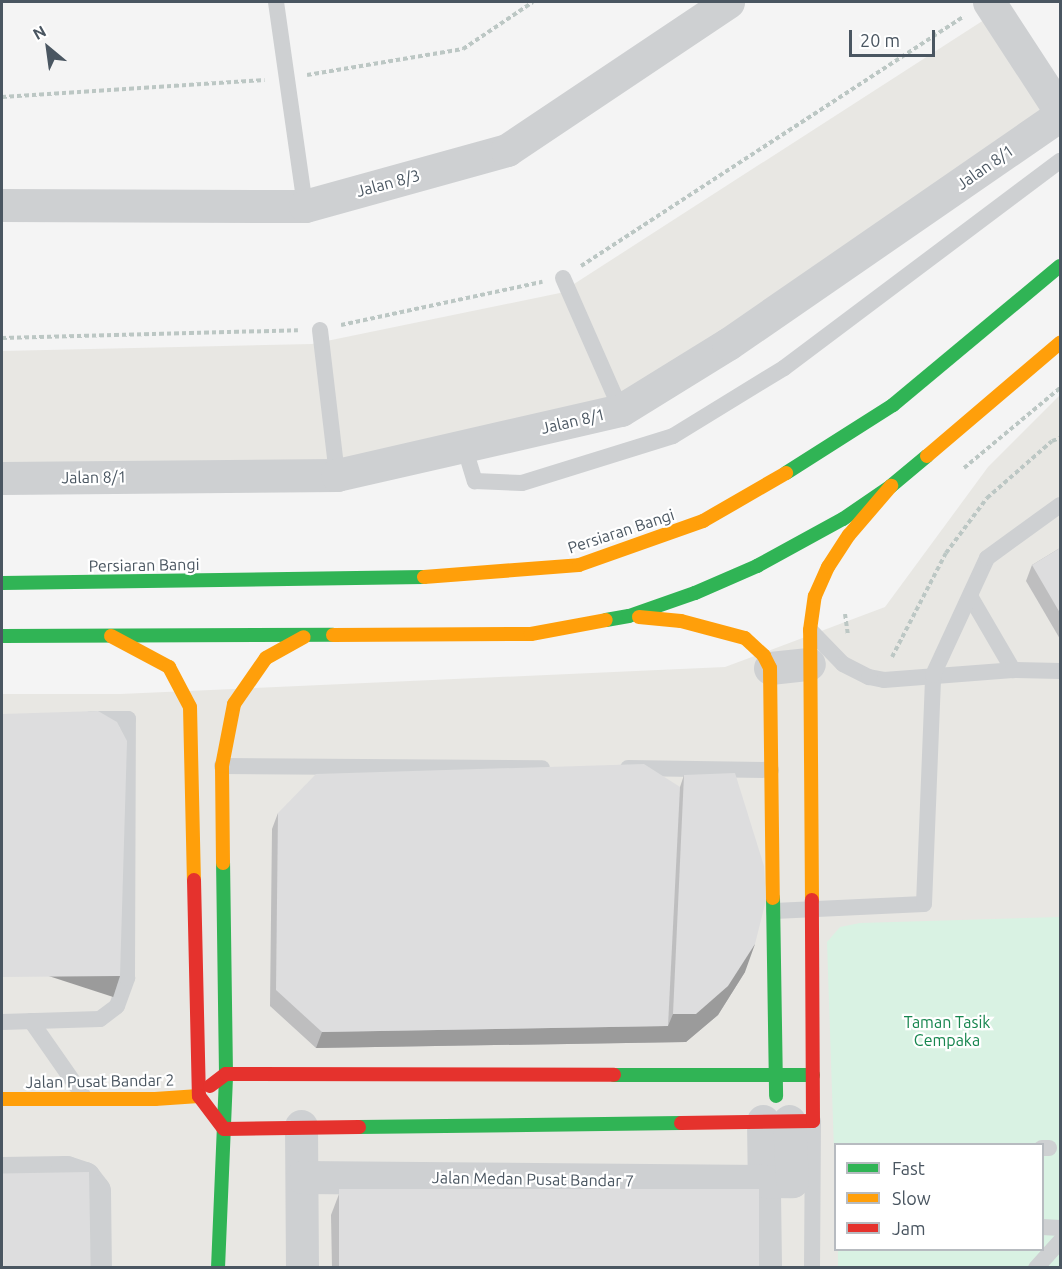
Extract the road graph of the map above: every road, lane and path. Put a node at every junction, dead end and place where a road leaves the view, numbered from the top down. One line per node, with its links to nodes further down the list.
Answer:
1 (276, 2): 7 (lane)
2 (728, 2): 7 (street, Jalan 8/3)
3 (977, 8): 4 (street, Jalan 8/1); 9 (path)
4 (1060, 113): 14 (street, Jalan 8/1)
5 (1060, 161): 16 (lane)
6 (2, 205): 7 (street, Jalan 8/3)
7 (305, 206)
8 (1060, 266): 22 (street, Persiaran Bangi)
9 (563, 278): 10 (path); 14 (lane)
10 (321, 330): 11 (path); 17 (lane)
11 (2, 338)
12 (1060, 343): 20 (street)
13 (1060, 388): 18 (path)
14 (621, 410): 16 (street, Jalan 8/1)
15 (1060, 438): 36 (path)
16 (464, 446): 17 (street, Jalan 8/1)
17 (337, 475): 19 (street, Jalan 8/1)
18 (955, 475)
19 (2, 478)
20 (891, 486): 25 (street); 26 (street)
21 (1060, 505): 23 (lane)
22 (2, 583)
23 (970, 596): 33 (lane); 35 (lane)
24 (844, 606): 32 (path)
25 (628, 616): 27 (street); 31 (street)
26 (810, 630): 30 (street); 32 (lane)
27 (308, 635): 29 (street); 38 (street)
28 (2, 636): 29 (street)
29 (111, 636): 49 (street)
30 (809, 663): 31 (street); 43 (street)
31 (770, 668): 41 (street)
32 (852, 668): 36 (lane)
33 (1013, 670): 34 (lane); 35 (lane)
34 (1060, 671)
35 (933, 675): 36 (lane); 43 (lane)
36 (884, 680)
37 (70, 719): 44 (lane)
38 (222, 766): 39 (lane); 46 (street)
39 (563, 768)
40 (610, 768): 41 (lane)
41 (771, 770): 42 (street)
42 (774, 911): 43 (lane); 47 (street)
43 (814, 911): 48 (street)
44 (31, 1021): 45 (lane); 50 (lane)
45 (2, 1022)
46 (226, 1074): 47 (street); 49 (street); 54 (street)
47 (775, 1075): 48 (street); 52 (street)
48 (813, 1075): 52 (street)
49 (199, 1096): 50 (street, Jalan Pusat Bandar 2); 54 (street)
50 (84, 1097): 51 (street, Jalan Pusat Bandar 2)
51 (2, 1099)
52 (785, 1121): 53 (street); 57 (street, Jalan Medan Pusat Bandar 7); 65 (lane)
53 (301, 1126): 54 (street); 56 (street)
54 (224, 1129): 62 (street)
55 (2, 1173): 61 (street)
56 (302, 1177): 57 (street, Jalan Medan Pusat Bandar 7); 63 (street)
57 (764, 1182): 64 (street)
58 (1044, 1227): 59 (lane)
59 (1060, 1228)
60 (1060, 1241): 66 (lane)
61 (95, 1268)
62 (218, 1268)
63 (302, 1268)
64 (765, 1268)
65 (812, 1268)
66 (1036, 1268)

